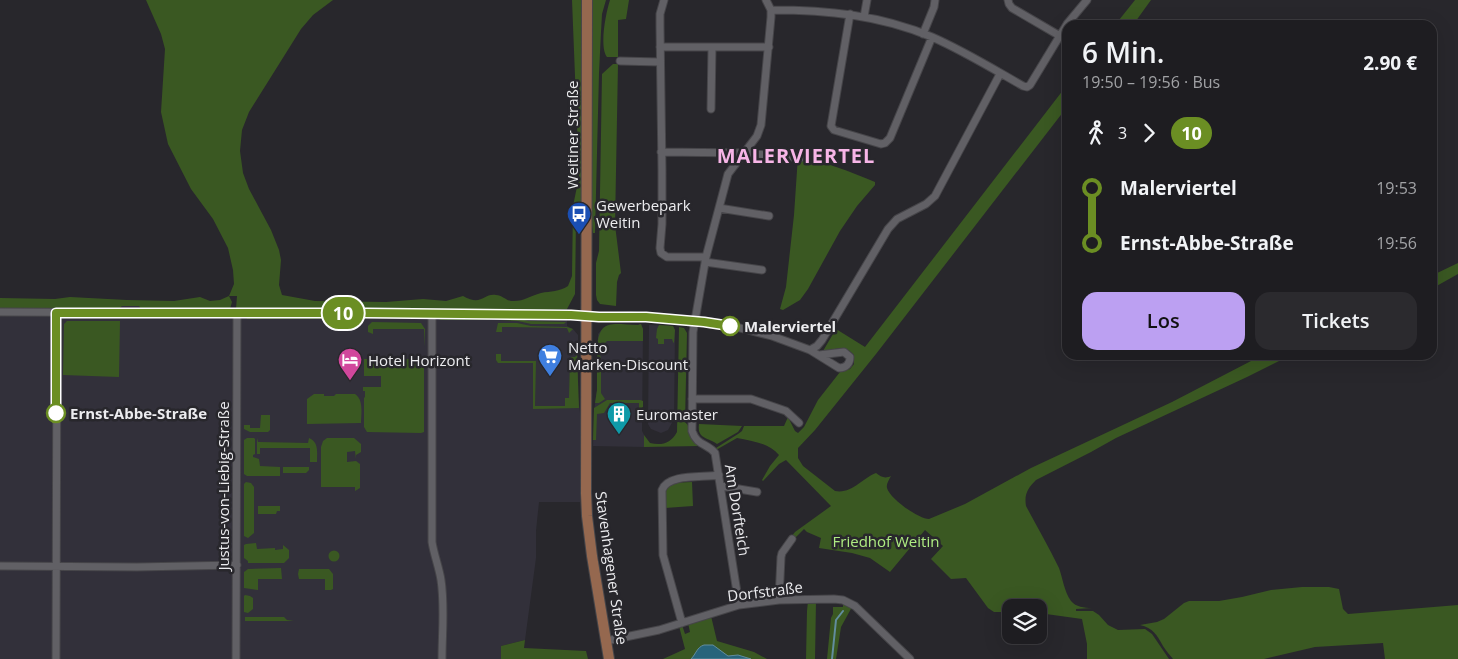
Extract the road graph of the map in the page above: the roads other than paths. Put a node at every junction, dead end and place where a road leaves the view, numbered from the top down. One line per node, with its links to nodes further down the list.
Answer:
1 (587, 0): 30 (main road, Weitiner Straße)
2 (664, 0): 16 (street)
3 (766, 0): 8 (street)
4 (867, 0): 10 (street)
5 (935, 0): 13 (street)
6 (1008, 0): 14 (street)
7 (1087, 0): 11 (street)
8 (771, 10): 9 (street); 18 (street)
9 (850, 14): 10 (street); 15 (street)
10 (864, 17): 13 (street)
11 (1070, 20)
12 (1062, 33): 14 (street)
13 (923, 34): 15 (street)
14 (1060, 36): 21 (street)
15 (932, 37): 21 (street)
16 (660, 47): 17 (street); 20 (street)
17 (712, 47): 18 (street); 22 (street)
18 (768, 47): 24 (street)
19 (620, 62): 20 (street)
20 (660, 62): 23 (street)
21 (1000, 74): 37 (street)
22 (711, 109)
23 (661, 152): 24 (street); 28 (street)
24 (744, 153): 25 (street); 26 (street)
25 (800, 158)
26 (719, 208): 27 (street); 28 (street)
27 (769, 216)
28 (705, 260): 29 (street); 36 (street)
29 (762, 270)
30 (587, 301): 35 (main road, Stavenhagener Straße)
31 (0, 312): 32 (street)
32 (56, 313): 33 (street); 47 (street)
33 (237, 314): 34 (street); 45 (street, Justus-von-Liebig-Straße)
34 (432, 314): 35 (street); 54 (street)
35 (587, 316): 36 (street); 51 (main road, Stavenhagener Straße)
36 (695, 321): 37 (street); 39 (street)
37 (810, 350): 38 (street)
38 (820, 355)
39 (692, 399): 40 (street); 41 (street, Am Dorfteich)
40 (799, 423)
41 (720, 475): 42 (street, Am Dorfteich); 50 (street)
42 (721, 486): 43 (street); 49 (street, Am Dorfteich)
43 (757, 492)
44 (792, 539): 48 (street)
45 (237, 565): 47 (street); 53 (street, Justus-von-Liebig-Straße)
46 (0, 566): 47 (street)
47 (56, 566): 52 (street)
48 (779, 600): 49 (street, Dorfstraße); 56 (street, Dorfstraße)
49 (739, 604): 50 (street, Dorfstraße)
50 (682, 623): 51 (street, Dorfstraße)
51 (606, 641): 55 (main road, Stavenhagener Straße)
52 (56, 659)
53 (236, 659)
54 (442, 659)
55 (609, 659)
56 (910, 659)

